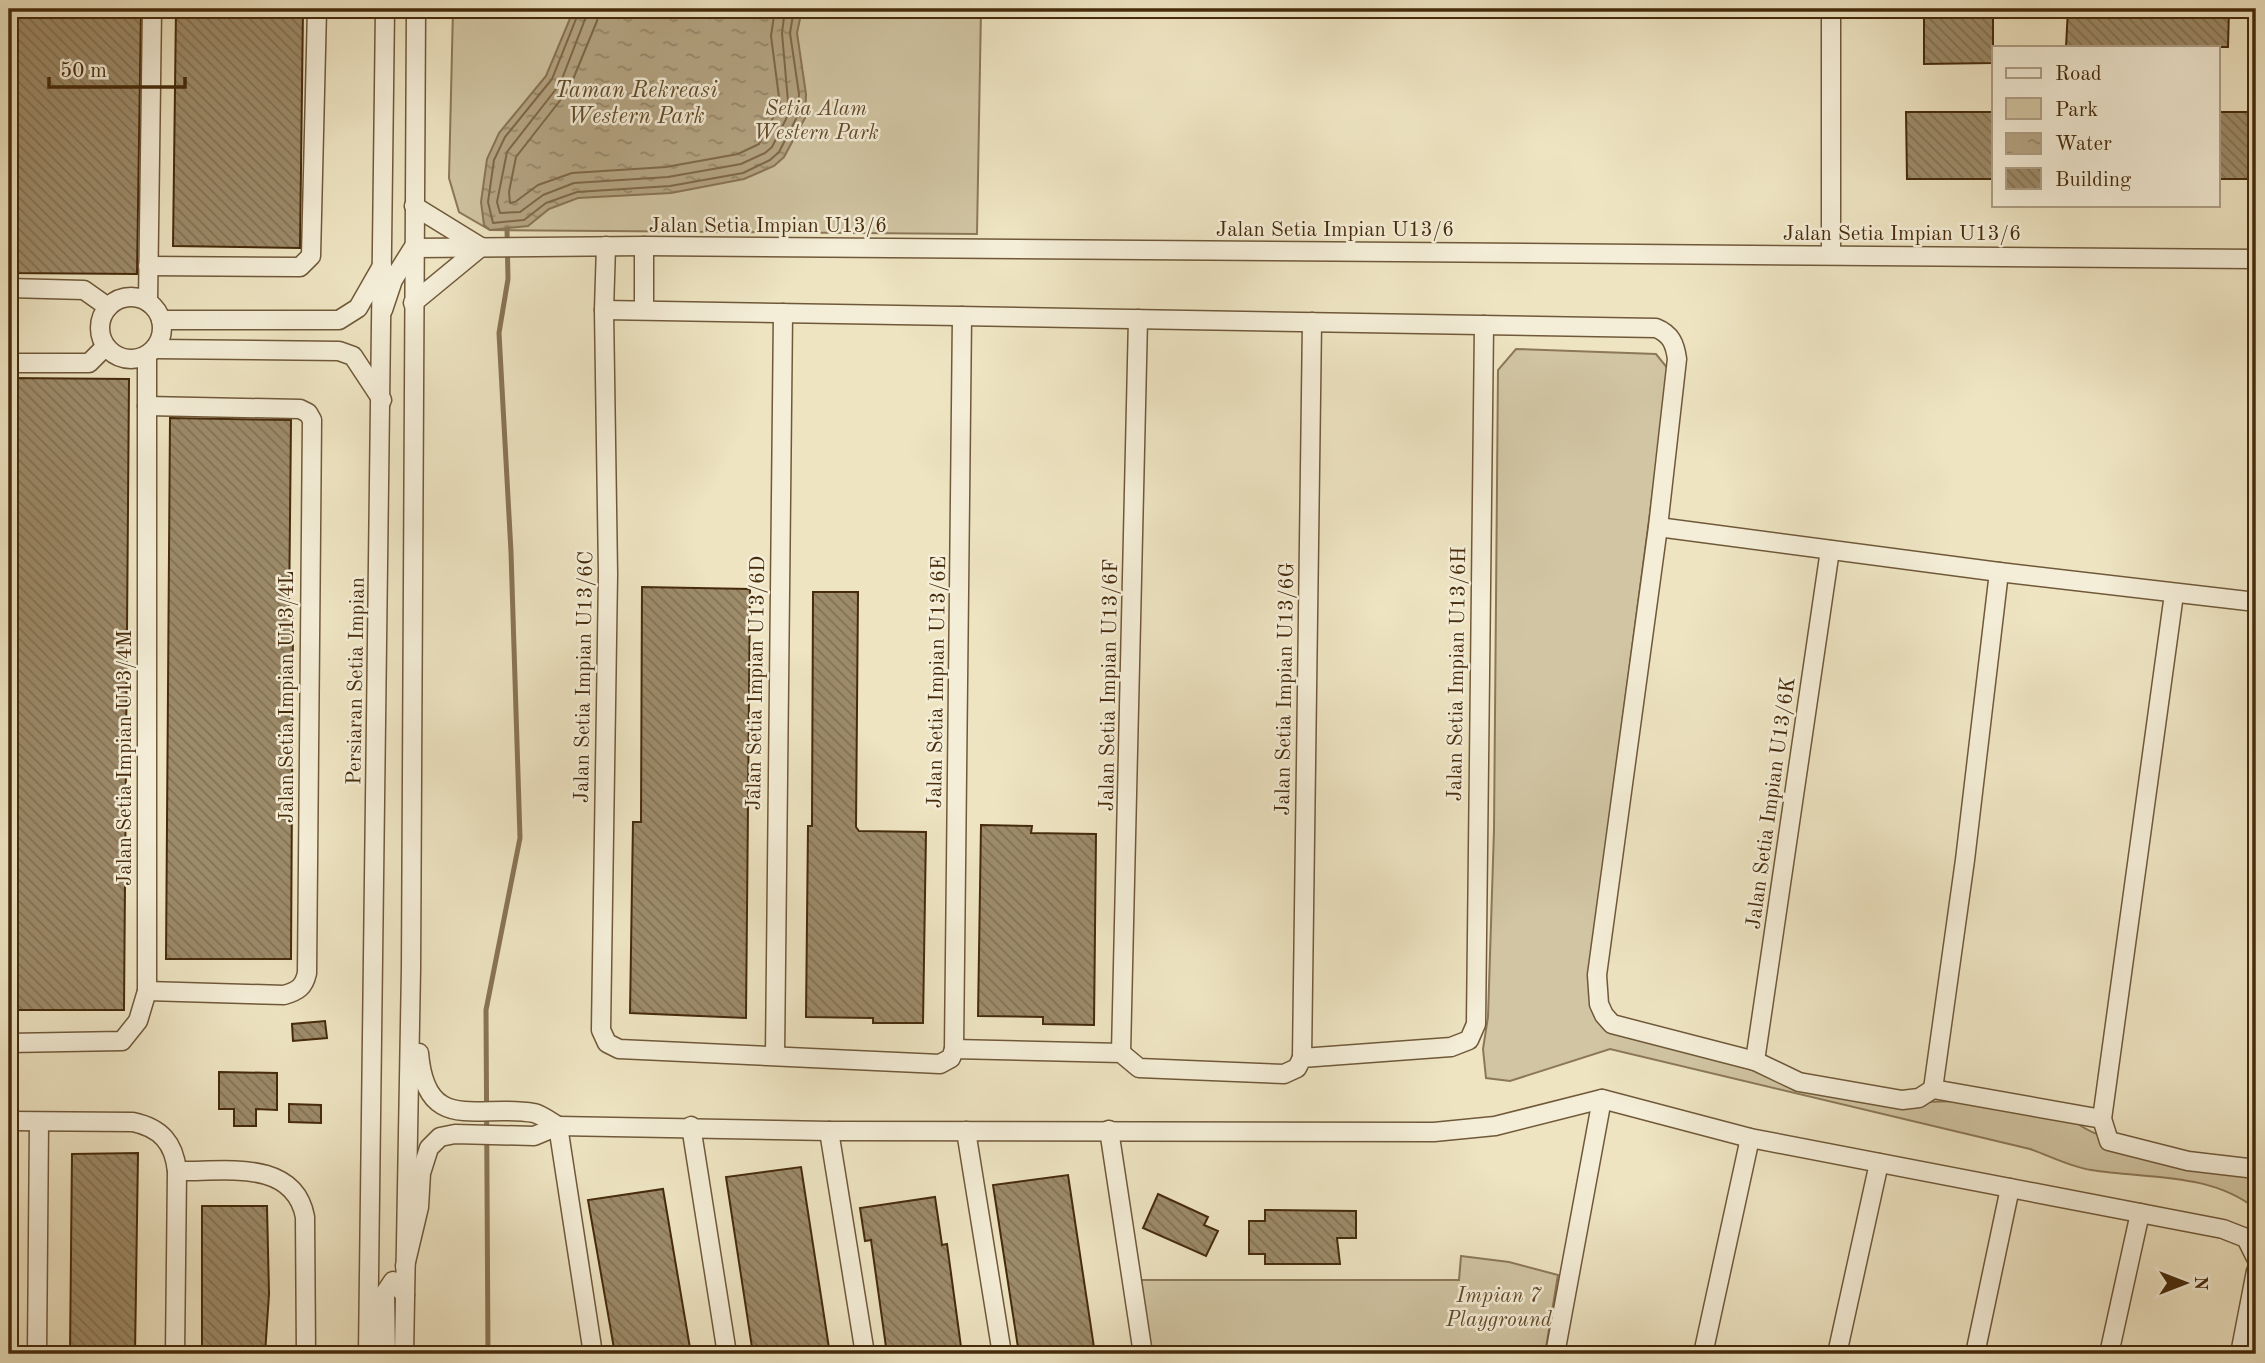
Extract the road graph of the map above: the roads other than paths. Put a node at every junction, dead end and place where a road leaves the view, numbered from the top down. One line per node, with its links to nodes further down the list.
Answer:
1 (152, 9): 14 (street)
2 (317, 9): 14 (street)
3 (385, 9): 13 (street, Persiaran Setia Impian)
4 (416, 9): 6 (street)
5 (1831, 9): 11 (street)
6 (414, 206): 9 (street); 10 (street)
7 (606, 246): 8 (street, Jalan Setia Impian U13/6); 9 (street, Jalan Setia Impian U13/6); 20 (street, Jalan Setia Impian U13/6C)
8 (644, 246): 11 (street, Jalan Setia Impian U13/6); 21 (street)
9 (485, 247): 10 (street, Jalan Setia Impian U13/6); 17 (street)
10 (413, 248): 17 (street); 19 (street)
11 (1831, 255): 12 (street, Jalan Setia Impian U13/6)
12 (2256, 259)
13 (383, 264): 19 (street, Persiaran Setia Impian); 24 (street)
14 (148, 266): 16 (street)
15 (9, 288): 18 (street)
16 (148, 302): 18 (street); 26 (street)
17 (413, 303): 40 (street)
18 (107, 307): 29 (street)
19 (383, 310): 33 (street, Persiaran Setia Impian)
20 (604, 310): 21 (street); 45 (street, Jalan Setia Impian U13/6C)
21 (644, 310): 22 (street)
22 (783, 313): 23 (street); 45 (street, Jalan Setia Impian U13/6D)
23 (962, 316): 25 (street); 43 (street, Jalan Setia Impian U13/6E)
24 (217, 319): 26 (street); 30 (street)
25 (1138, 319): 27 (street); 44 (street, Jalan Setia Impian U13/6F)
26 (161, 320): 31 (street)
27 (1312, 322): 28 (street); 46 (street, Jalan Setia Impian U13/6G)
28 (1484, 325): 35 (street); 46 (street, Jalan Setia Impian U13/6H)
29 (105, 347): 31 (street); 32 (street)
30 (217, 348): 31 (street); 33 (street)
31 (151, 352): 34 (street, Jalan Setia Impian U13/4M)
32 (9, 363)
33 (382, 400): 71 (street, Persiaran Setia Impian)
34 (147, 406): 41 (street, Jalan Setia Impian U13/4M); 41 (street, Jalan Setia Impian U13/4L)
35 (1658, 527): 36 (street); 47 (street)
36 (1830, 550): 37 (street); 47 (street, Jalan Setia Impian U13/6K)
37 (1999, 572): 38 (street); 48 (street)
38 (2174, 594): 39 (street); 50 (street)
39 (2256, 602)
40 (411, 969): 53 (street); 65 (street)
41 (147, 991): 42 (street, Jalan Setia Impian U13/4M)
42 (9, 1043)
43 (954, 1049): 44 (street); 45 (street)
44 (1121, 1053): 46 (street)
45 (775, 1055)
46 (1302, 1058)
47 (1755, 1061): 48 (street)
48 (1933, 1089): 50 (street)
49 (1602, 1098): 55 (street); 58 (street); 79 (street)
50 (2102, 1119): 60 (street)
51 (9, 1121): 52 (street)
52 (38, 1122): 61 (street); 68 (street)
53 (558, 1126): 54 (street); 65 (street); 74 (street)
54 (691, 1126): 56 (street); 75 (street)
55 (1109, 1130): 57 (street); 78 (street)
56 (829, 1131): 57 (street); 76 (street)
57 (966, 1131): 77 (street)
58 (1750, 1138): 59 (street); 80 (street)
59 (1879, 1163): 62 (street); 81 (street)
60 (2256, 1169)
61 (177, 1171): 69 (street); 70 (street)
62 (2010, 1188): 63 (street); 82 (street)
63 (2140, 1213): 64 (street); 83 (street)
64 (2256, 1258)
65 (405, 1266): 67 (street)
66 (2256, 1272): 84 (street)
67 (405, 1295): 72 (street); 73 (street)
68 (37, 1354)
69 (175, 1354)
70 (306, 1354)
71 (368, 1354)
72 (386, 1354)
73 (404, 1354)
74 (593, 1354)
75 (727, 1354)
76 (865, 1354)
77 (1002, 1354)
78 (1143, 1354)
79 (1555, 1354)
80 (1703, 1354)
81 (1838, 1354)
82 (1975, 1354)
83 (2109, 1354)
84 (2240, 1354)

